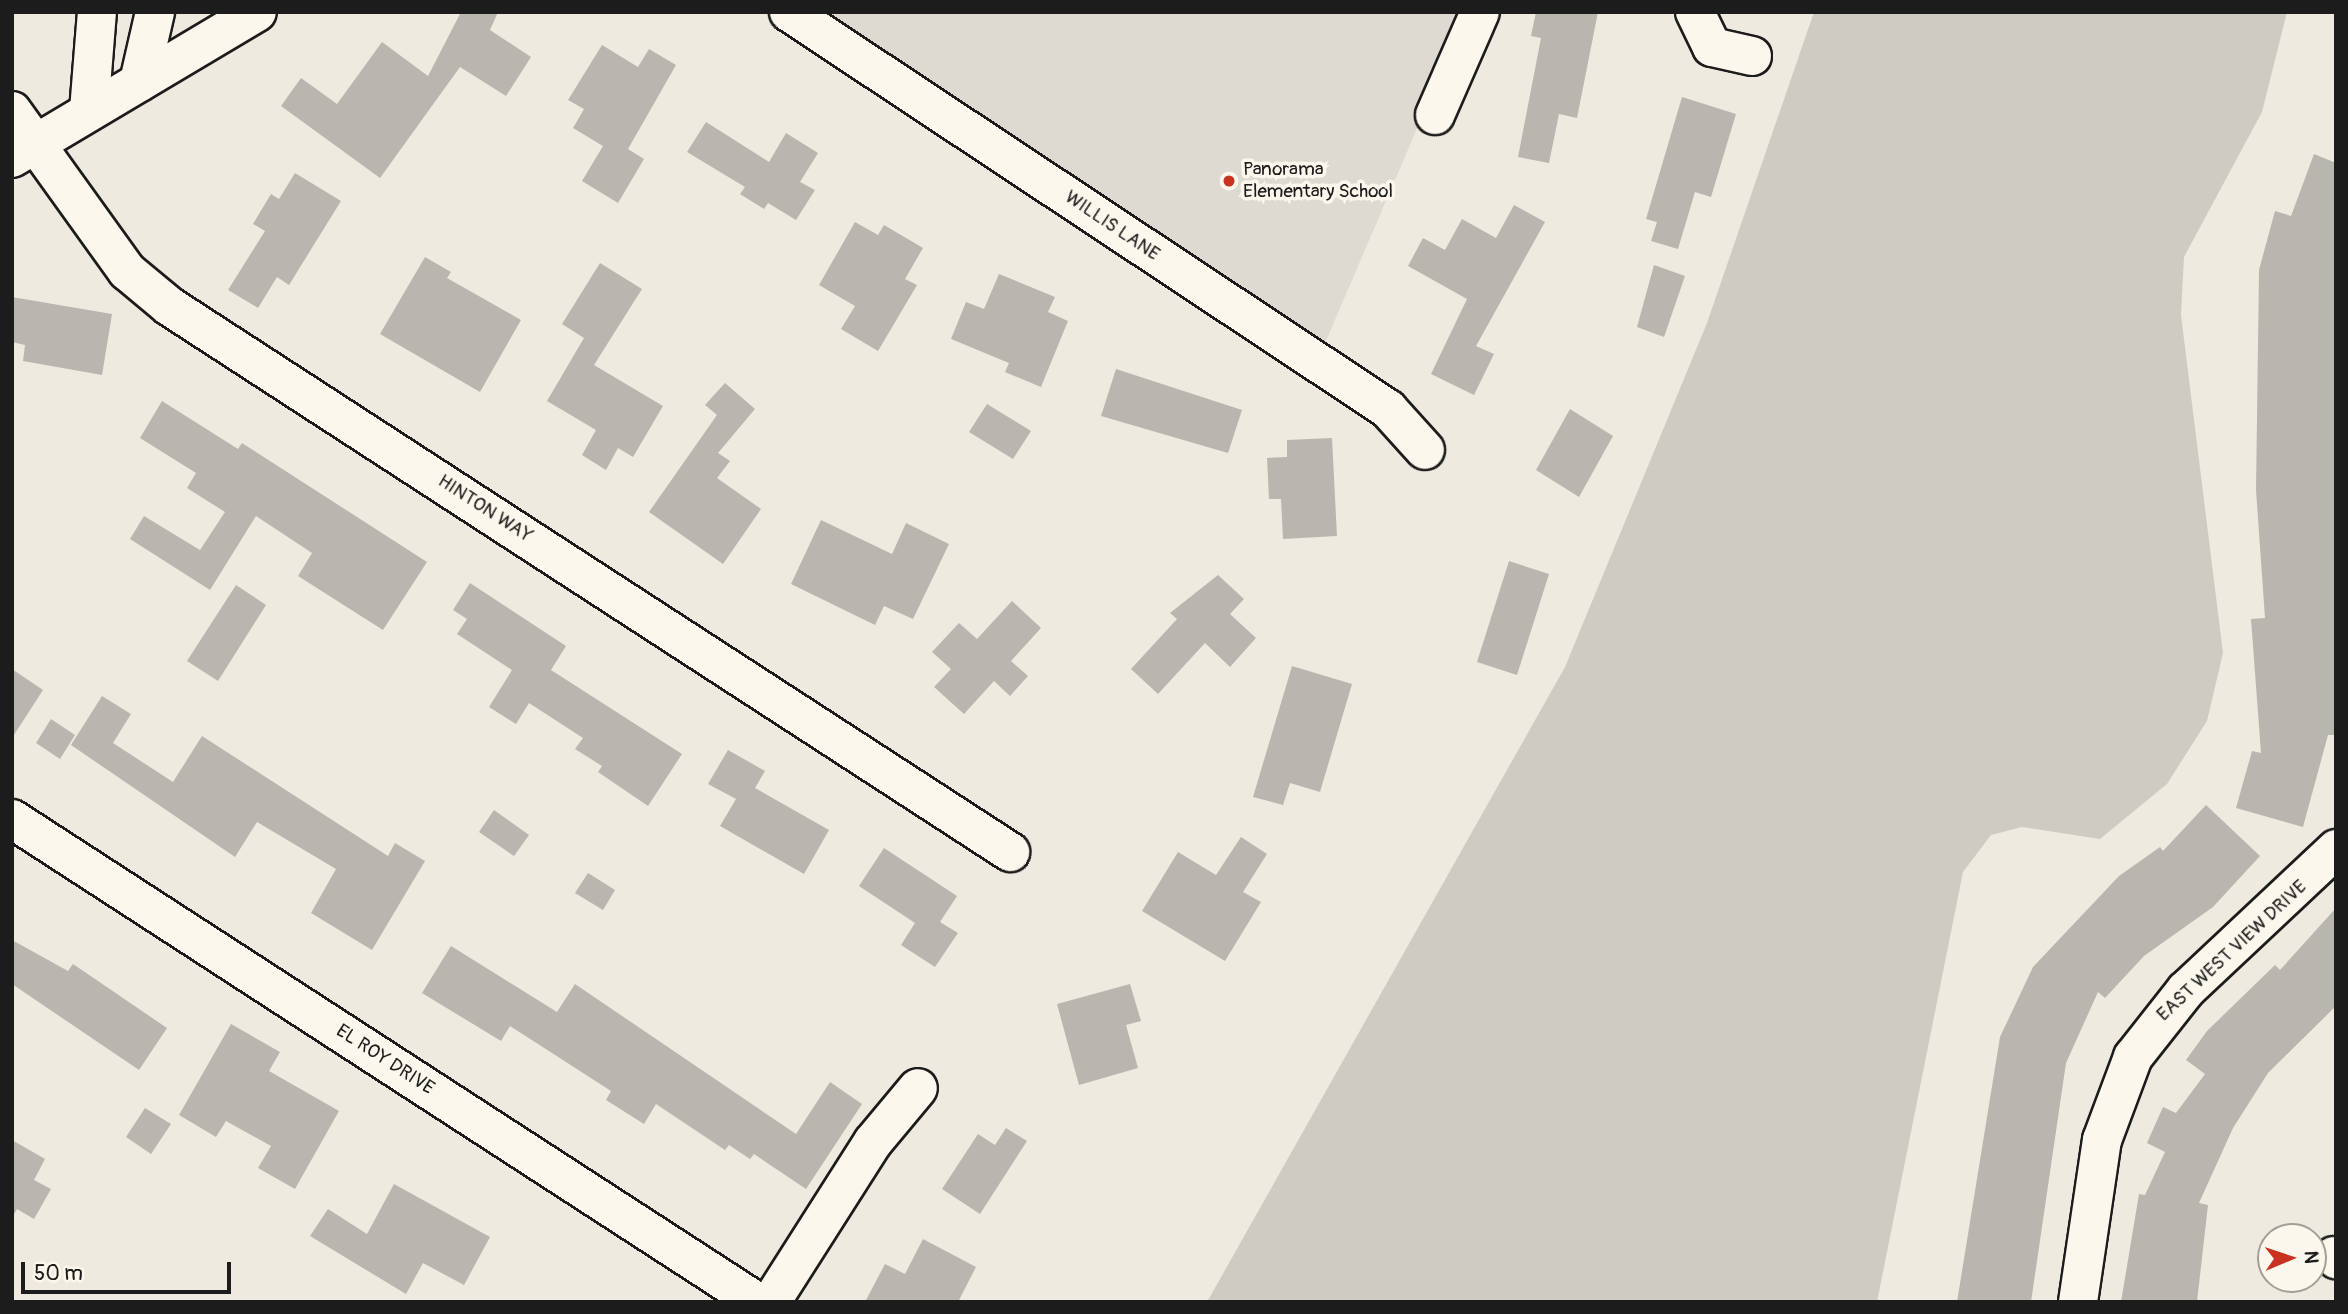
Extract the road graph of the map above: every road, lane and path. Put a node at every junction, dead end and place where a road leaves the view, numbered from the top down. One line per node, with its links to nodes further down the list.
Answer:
1 (97, 12): 10 (street)
2 (155, 12): 8 (street)
3 (257, 12): 8 (street)
4 (789, 12): 13 (street, WILLIS LANE)
5 (1480, 12): 11 (street)
6 (1695, 12): 7 (street)
7 (1752, 56)
8 (139, 82): 10 (street)
9 (12, 111): 12 (street, HINTON WAY)
10 (89, 111): 12 (street)
11 (1434, 115)
12 (23, 151): 16 (street, HINTON WAY)
13 (1425, 450)
14 (12, 819): 18 (street, EL ROY DRIVE)
15 (2336, 849): 20 (street, EAST WEST VIEW DRIVE)
16 (1010, 852)
17 (918, 1088): 19 (street)
18 (757, 1302)
19 (771, 1302)
20 (2078, 1302)

